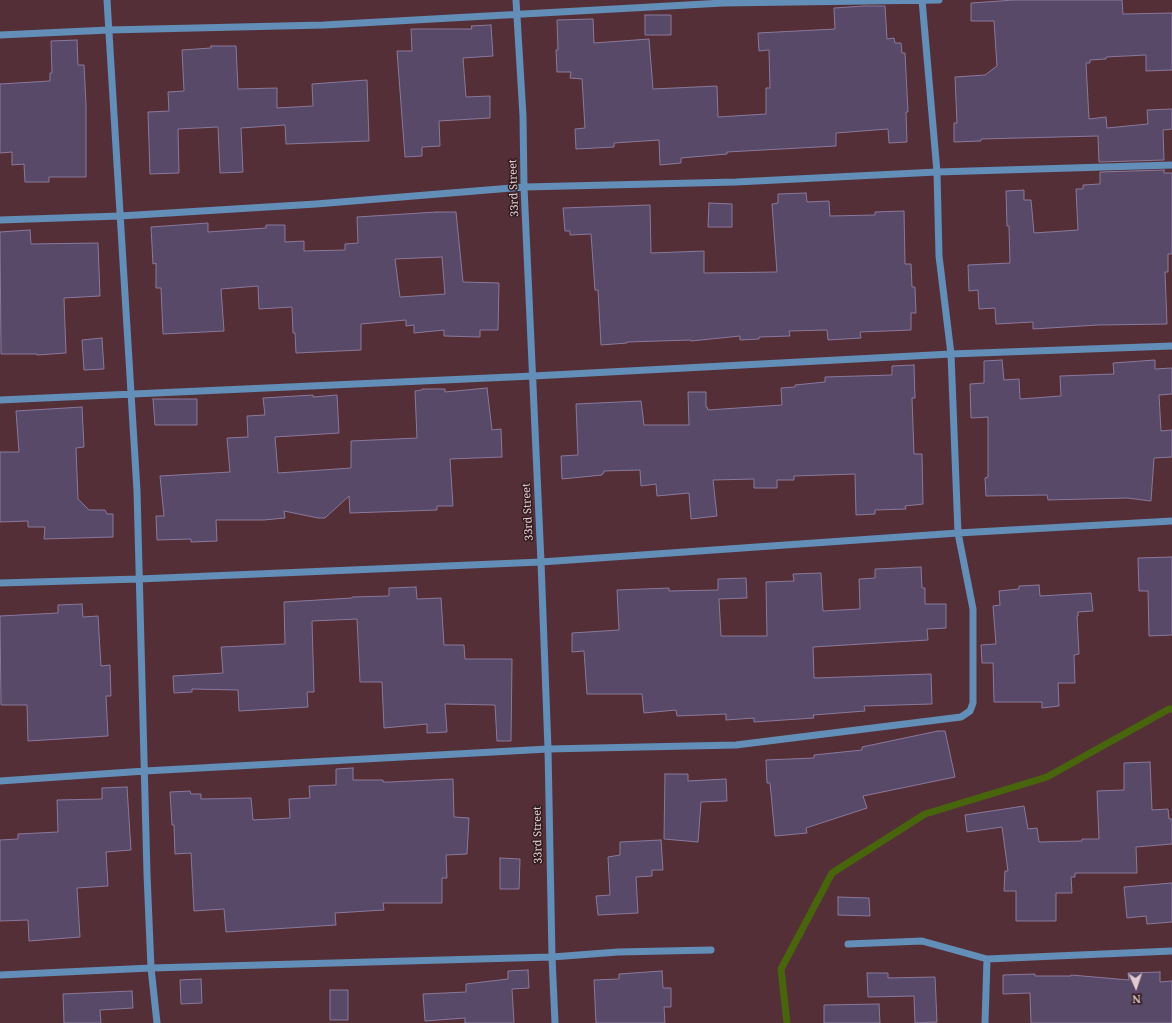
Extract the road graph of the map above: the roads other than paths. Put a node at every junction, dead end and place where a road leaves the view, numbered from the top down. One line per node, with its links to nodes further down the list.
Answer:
1 (107, 0): 6 (street)
2 (516, 0): 5 (street, 33rd Street)
3 (922, 0): 4 (street); 5 (street); 9 (street)
4 (939, 0)
5 (517, 15): 6 (street); 10 (street, 33rd Street)
6 (109, 30): 7 (street); 11 (street)
7 (0, 35)
8 (1172, 165): 9 (street)
9 (937, 172): 10 (street); 14 (street)
10 (524, 188): 11 (street); 15 (street, 33rd Street)
11 (120, 216): 12 (street); 16 (street)
12 (0, 220)
13 (1172, 346): 14 (street)
14 (951, 354): 15 (street); 19 (street)
15 (533, 376): 16 (street); 20 (street, 33rd Street)
16 (131, 394): 17 (street); 21 (street)
17 (0, 400)
18 (1172, 521): 19 (street)
19 (958, 533): 20 (street); 23 (street)
20 (541, 562): 21 (street); 23 (street, 33rd Street)
21 (140, 579): 22 (street); 24 (street)
22 (0, 583)
23 (548, 749): 24 (street); 29 (street, 33rd Street)
24 (145, 771): 25 (street); 31 (street)
25 (0, 781)
26 (848, 944): 30 (street)
27 (711, 950): 29 (street)
28 (1172, 951): 30 (street)
29 (552, 957): 31 (street); 34 (street, 33rd Street)
30 (987, 959): 35 (street)
31 (151, 968): 32 (street); 33 (street)
32 (0, 975)
33 (157, 1023)
34 (555, 1023)
35 (985, 1023)

